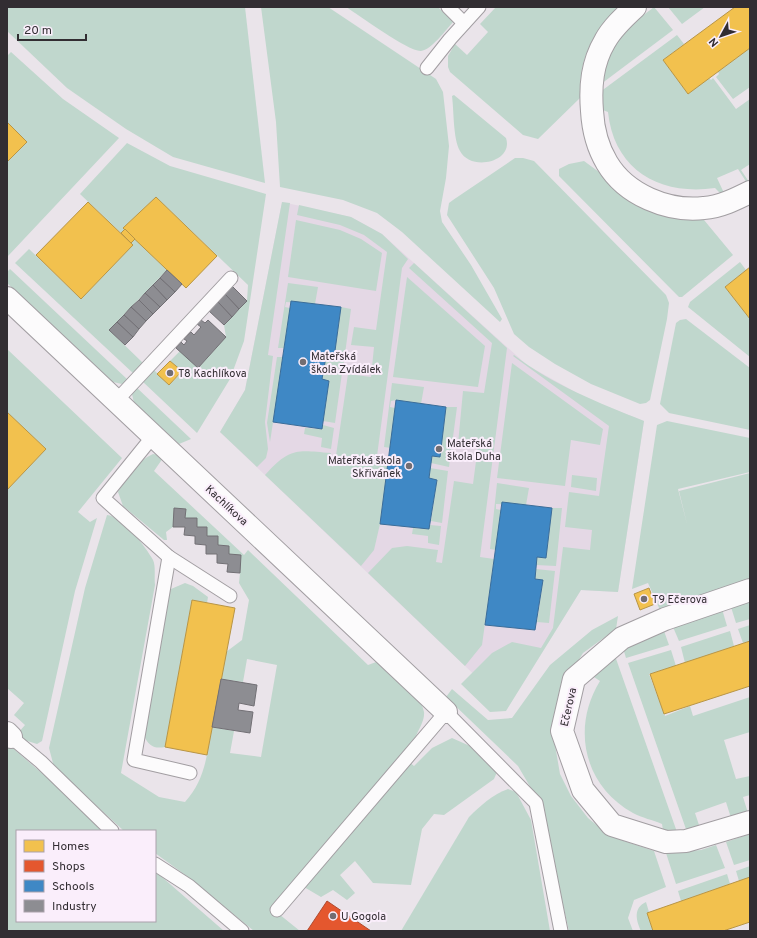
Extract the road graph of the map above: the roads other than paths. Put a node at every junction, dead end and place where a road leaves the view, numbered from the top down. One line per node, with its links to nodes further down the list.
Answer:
1 (448, 7): 4 (lane)
2 (479, 7): 4 (lane)
3 (635, 7): 6 (street)
4 (464, 23): 5 (lane)
5 (427, 68)
6 (750, 192)
7 (231, 278): 9 (lane)
8 (7, 298): 9 (street, Kachlíkova)
9 (117, 400): 10 (street, Kachlíkova)
10 (154, 435): 11 (lane); 14 (street, Kachlíkova)
11 (169, 557): 13 (lane); 16 (lane)
12 (750, 590): 17 (street, Ečerova)
13 (230, 596)
14 (446, 712): 20 (lane); 22 (lane)
15 (9, 735): 18 (lane)
16 (190, 773)
17 (750, 822)
18 (111, 830)
19 (156, 865): 21 (lane)
20 (278, 910)
21 (242, 931)
22 (561, 931)

